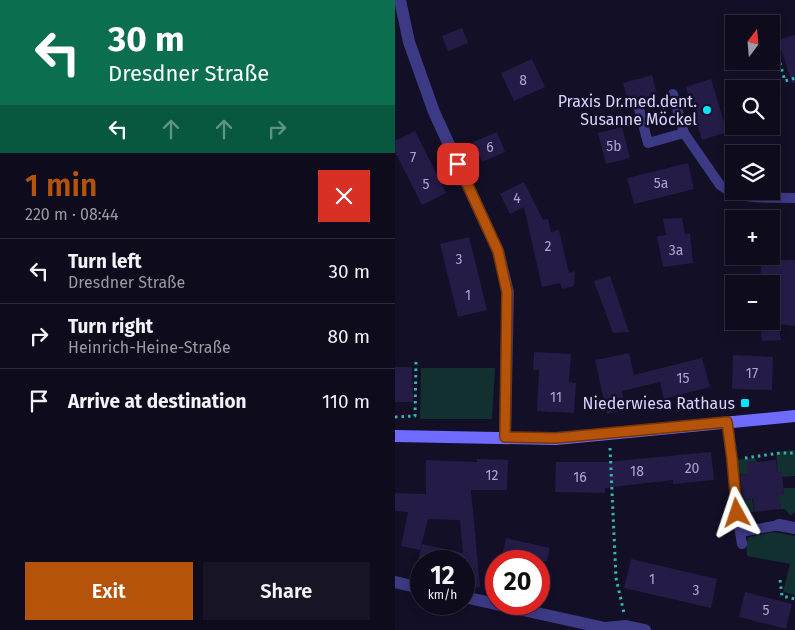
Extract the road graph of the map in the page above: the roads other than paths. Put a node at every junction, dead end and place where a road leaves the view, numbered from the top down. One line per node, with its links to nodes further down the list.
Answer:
1 (400, 0): 9 (street)
2 (673, 94): 4 (lane)
3 (638, 105): 4 (lane)
4 (684, 133): 5 (lane)
5 (795, 198)
6 (795, 416): 7 (street)
7 (727, 422): 9 (street); 12 (lane)
8 (395, 436): 9 (street)
9 (505, 437)
10 (779, 525): 11 (street); 12 (lane)
11 (795, 528)
12 (741, 532): 13 (lane)
13 (742, 544)
14 (395, 582): 15 (street)
15 (410, 585)
16 (475, 599): 17 (street)
17 (645, 630)

